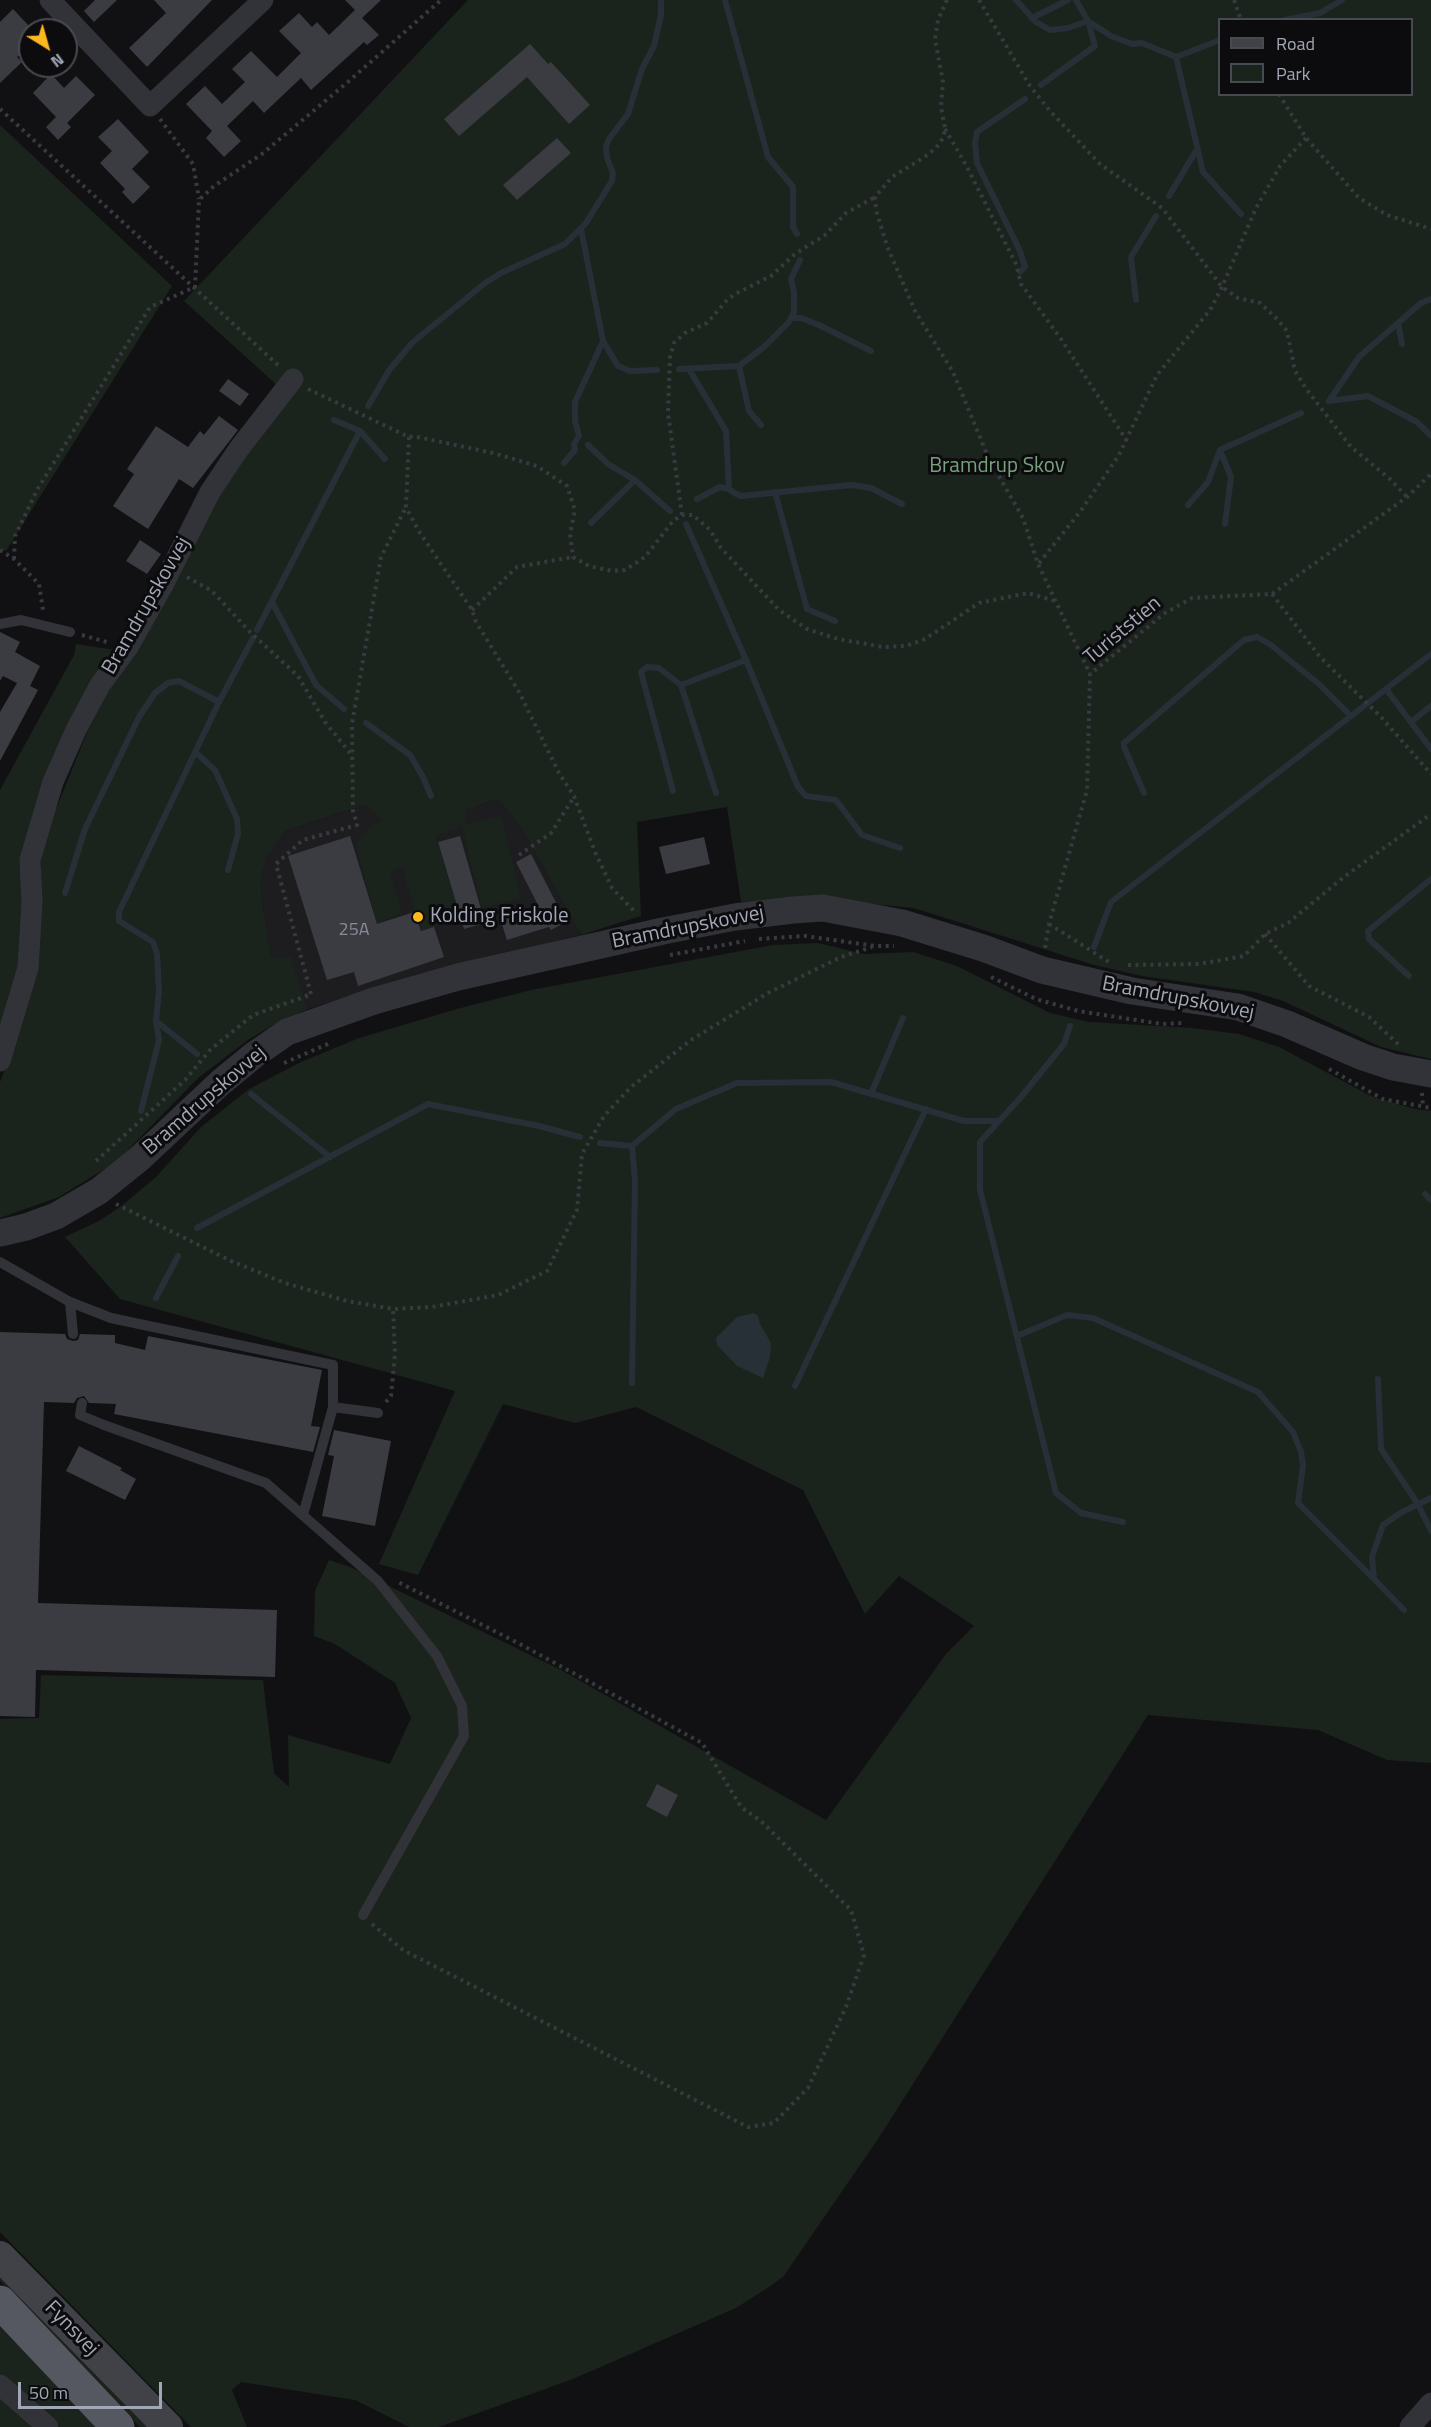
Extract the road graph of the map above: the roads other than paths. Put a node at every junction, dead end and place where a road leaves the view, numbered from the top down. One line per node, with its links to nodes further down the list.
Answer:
1 (50, 0): 2 (street)
2 (263, 0)
3 (293, 380): 6 (street, Bramdrupskovvej)
4 (0, 624): 5 (lane)
5 (70, 632)
6 (0, 1061)
7 (1426, 1073): 8 (street, Bramdrupskovvej)
8 (0, 1233)
9 (0, 1262): 10 (lane)
10 (70, 1302): 11 (lane); 13 (lane)
11 (73, 1334)
12 (82, 1403): 15 (lane)
13 (333, 1407): 14 (lane); 15 (lane)
14 (378, 1413)
15 (303, 1515): 16 (lane)
16 (363, 1915)
17 (0, 2256): 23 (main road, Fynsvej)
18 (0, 2302): 22 (highway, Fynsvej)
19 (0, 2385): 21 (street)
20 (1431, 2403): 24 (street)
21 (48, 2427)
22 (118, 2427)
23 (168, 2427)
24 (1410, 2427)

